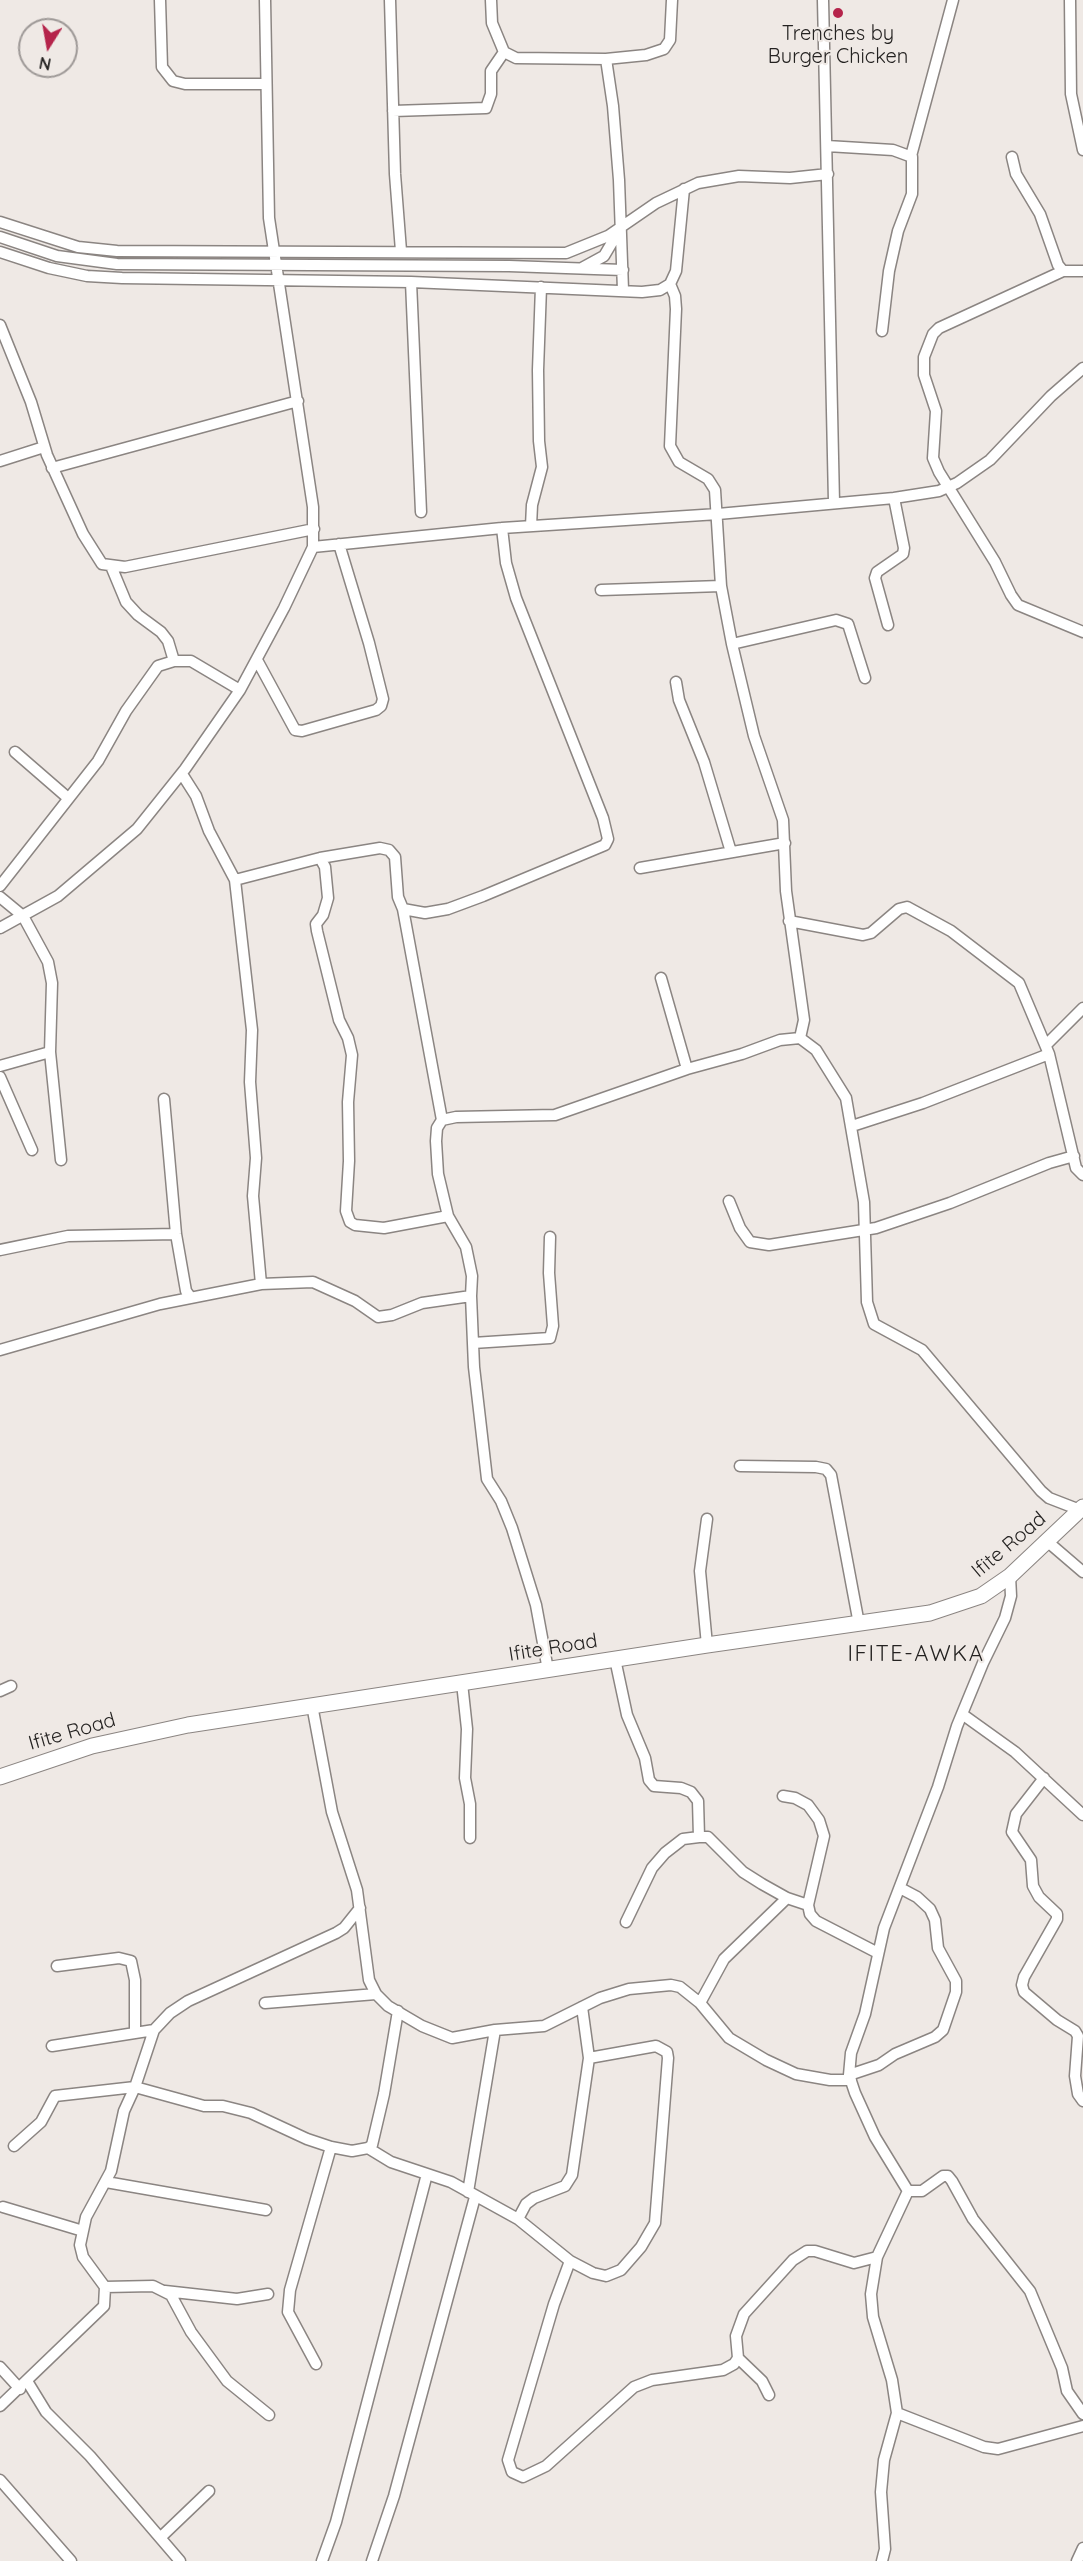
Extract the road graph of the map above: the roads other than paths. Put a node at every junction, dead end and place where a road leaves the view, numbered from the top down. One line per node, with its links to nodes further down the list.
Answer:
1 (160, 0): 11 (street)
2 (265, 0): 11 (street)
3 (390, 0): 12 (street)
4 (492, 0): 9 (street)
5 (672, 0): 10 (street)
6 (823, 0): 13 (street)
7 (953, 0): 15 (street)
8 (1070, 0): 14 (street)
9 (504, 52): 10 (street); 12 (street)
10 (606, 59): 20 (street)
11 (266, 84): 22 (street)
12 (393, 111): 23 (street)
13 (827, 146): 15 (street); 17 (street)
14 (1083, 150)
15 (911, 156): 36 (street)
16 (1012, 157): 28 (street)
17 (828, 174): 18 (street); 45 (street)
18 (684, 189): 20 (street); 32 (street)
19 (0, 222): 22 (street)
20 (621, 226): 23 (street); 26 (street); 27 (street)
21 (0, 237): 25 (street)
22 (274, 251): 23 (street); 25 (street)
23 (400, 251)
24 (0, 252): 30 (street)
25 (276, 264): 26 (street); 30 (street)
26 (579, 269): 27 (street)
27 (623, 270): 34 (street)
28 (1063, 271): 29 (street); 43 (street)
29 (1083, 271)
30 (279, 280): 31 (street); 39 (street)
31 (411, 282): 33 (street); 46 (street)
32 (670, 284): 34 (street); 47 (street)
33 (541, 287): 34 (street); 48 (street)
34 (623, 290)
35 (0, 325): 37 (street)
36 (882, 331)
37 (4, 346): 40 (street)
38 (1083, 368): 43 (street)
39 (298, 402): 42 (street); 50 (street)
40 (44, 447): 41 (street); 42 (street)
41 (0, 461)
42 (52, 468): 53 (street)
43 (950, 486): 44 (street); 57 (street)
44 (894, 498): 45 (street); 56 (street)
45 (834, 502): 47 (street)
46 (421, 512)
47 (718, 514): 48 (street); 54 (street)
48 (531, 526): 49 (street)
49 (502, 528): 51 (street); 74 (street)
50 (315, 529): 52 (street); 53 (street)
51 (339, 544): 52 (street); 59 (street)
52 (313, 548): 59 (street)
53 (111, 566): 60 (street)
54 (722, 586): 55 (street); 58 (street)
55 (601, 590)
56 (888, 625)
57 (1083, 632)
58 (732, 644): 61 (street); 67 (street)
59 (256, 660): 63 (street)
60 (174, 661): 63 (street); 66 (street)
61 (865, 678)
62 (676, 682): 68 (street)
63 (240, 690): 65 (street)
64 (15, 752): 66 (street)
65 (182, 774): 71 (street); 75 (street)
66 (68, 798): 72 (street)
67 (785, 843): 68 (street); 76 (street)
68 (731, 852): 70 (street)
69 (320, 858): 71 (street); 74 (street); 94 (street)
70 (640, 868)
71 (235, 880): 99 (street)
72 (0, 886)
73 (0, 897): 75 (street)
74 (403, 909): 87 (street)
75 (23, 916): 77 (street); 82 (street)
76 (789, 921): 80 (street); 81 (street)
77 (0, 927)
78 (661, 978): 84 (street)
79 (1083, 1008): 81 (street)
80 (800, 1038): 84 (street); 88 (street)
81 (1047, 1050): 88 (street); 90 (street)
82 (50, 1053): 83 (street); 91 (street)
83 (0, 1066)
84 (687, 1069): 87 (street)
85 (0, 1077): 89 (street)
86 (164, 1099): 96 (street)
87 (442, 1120): 94 (street)
88 (852, 1126): 95 (street)
89 (32, 1150)
90 (1074, 1156): 92 (street); 95 (street)
91 (61, 1160)
92 (1083, 1175)
93 (729, 1201): 95 (street)
94 (448, 1216): 100 (street)
95 (864, 1231): 105 (street)
96 (176, 1234): 98 (street); 101 (street)
97 (550, 1237): 102 (street)
98 (0, 1250)
99 (261, 1284): 100 (street); 101 (street)
100 (471, 1296): 102 (street)
101 (191, 1298): 103 (street)
102 (473, 1343): 113 (street)
103 (0, 1350)
104 (740, 1466): 110 (street)
105 (1082, 1508): 107 (street, Ifite Road)
106 (707, 1519): 111 (street)
107 (1048, 1542): 108 (street); 109 (street, Ifite Road)
108 (1083, 1572)
109 (1010, 1576): 110 (street, Ifite Road); 118 (street)
110 (859, 1624): 111 (street, Ifite Road)
111 (707, 1645): 112 (street, Ifite Road)
112 (615, 1659): 113 (street, Ifite Road); 123 (street)
113 (548, 1670): 114 (street, Ifite Road)
114 (462, 1683): 117 (street, Ifite Road); 124 (street)
115 (11, 1686): 116 (street)
116 (0, 1690)
117 (312, 1704): 119 (street, Ifite Road); 128 (street)
118 (962, 1714): 120 (street); 125 (street)
119 (0, 1777)
120 (1044, 1778): 122 (street); 144 (street)
121 (783, 1796): 127 (street)
122 (1083, 1815)
123 (699, 1837): 126 (street); 129 (street)
124 (470, 1838)
125 (900, 1888): 130 (street); 142 (street)
126 (787, 1898): 127 (street); 134 (street)
127 (808, 1905): 130 (street)
128 (360, 1908): 132 (street); 137 (street)
129 (626, 1922)
130 (878, 1953): 142 (street)
131 (57, 1966): 139 (street)
132 (376, 1994): 133 (street); 136 (street)
133 (265, 2003)
134 (700, 2003): 135 (street); 142 (street)
135 (582, 2007): 138 (street); 141 (street)
136 (398, 2011): 138 (street); 147 (street)
137 (154, 2030): 139 (street); 143 (street)
138 (495, 2030): 151 (street)
139 (135, 2033): 140 (street)
140 (52, 2046)
141 (589, 2058): 154 (street); 157 (street)
142 (850, 2078): 150 (street)
143 (135, 2087): 145 (street); 146 (street); 149 (street)
144 (1083, 2101)
145 (14, 2146)
146 (332, 2147): 147 (street); 162 (street)
147 (368, 2148): 148 (street)
148 (427, 2174): 151 (street); 177 (street)
149 (106, 2182): 153 (street); 155 (street)
150 (908, 2191): 156 (street); 168 (street)
151 (471, 2195): 154 (street); 178 (street)
152 (3, 2207): 155 (street)
153 (266, 2210)
154 (518, 2218): 157 (street)
155 (83, 2231): 158 (street)
156 (877, 2257): 161 (street); 167 (street)
157 (570, 2261): 161 (street)
158 (105, 2287): 159 (street); 164 (street)
159 (165, 2291): 160 (street); 169 (street)
160 (268, 2294)
161 (738, 2358): 165 (street)
162 (316, 2364)
163 (0, 2367): 164 (street)
164 (23, 2385): 166 (street); 173 (street)
165 (769, 2395)
166 (0, 2406)
167 (897, 2414): 170 (street); 179 (street)
168 (1083, 2414)
169 (269, 2415)
170 (1083, 2426)
171 (0, 2480): 175 (street)
172 (209, 2491): 173 (street)
173 (161, 2537): 176 (street)
174 (1083, 2548): 180 (street)
175 (71, 2561)
176 (180, 2561)
177 (322, 2561)
178 (372, 2561)
179 (882, 2561)
180 (1077, 2561)

